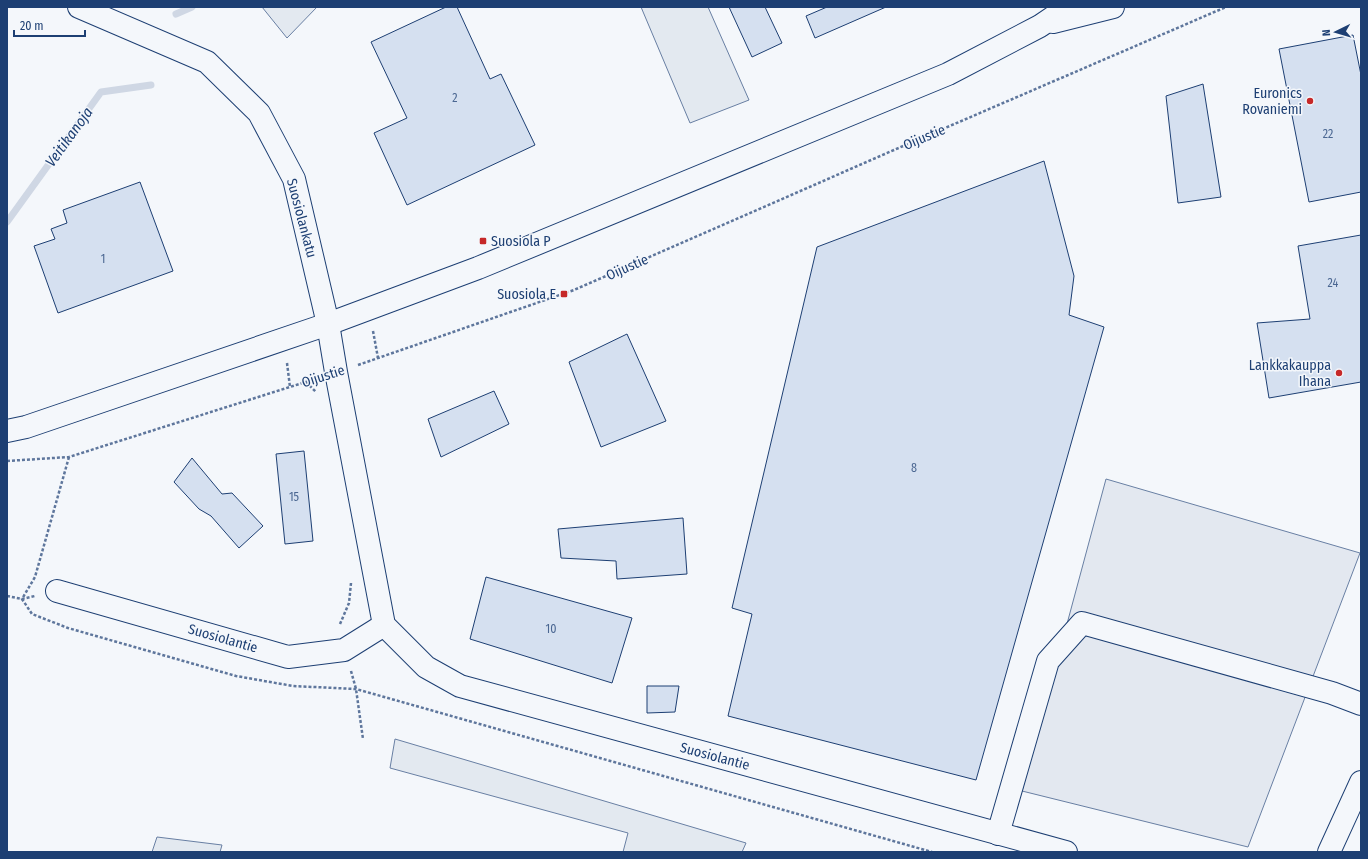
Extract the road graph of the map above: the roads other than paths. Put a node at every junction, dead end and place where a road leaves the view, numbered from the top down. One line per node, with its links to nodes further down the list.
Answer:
1 (79, 7): 5 (street, Suosiolankatu)
2 (1068, 7): 4 (street)
3 (1113, 7): 4 (street)
4 (1040, 26): 5 (street)
5 (328, 324): 6 (street); 8 (street)
6 (7, 431)
7 (57, 591): 8 (street, Suosiolantie)
8 (384, 624): 11 (street, Suosiolantie)
9 (1361, 704): 11 (street)
10 (1361, 782): 13 (street)
11 (998, 834): 12 (street, Suosiolantie)
12 (1066, 852)
13 (1328, 852)

